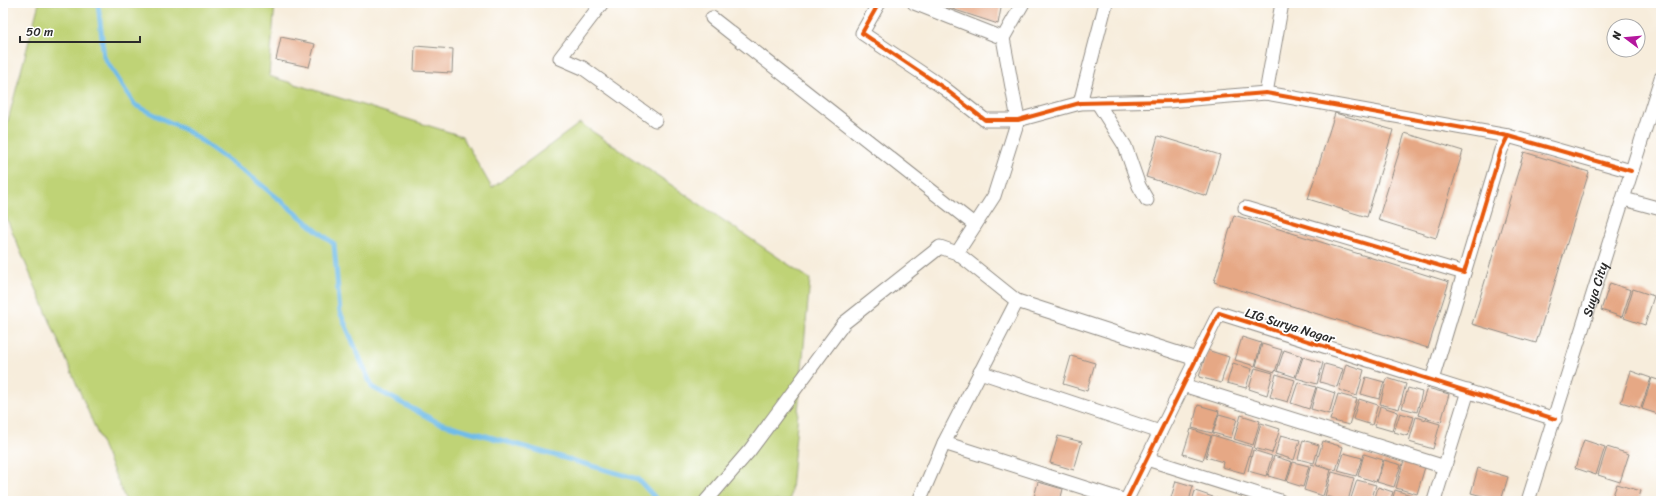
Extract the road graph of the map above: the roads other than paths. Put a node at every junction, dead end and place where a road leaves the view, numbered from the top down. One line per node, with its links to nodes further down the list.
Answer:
1 (602, 3): 13 (street)
2 (878, 3): 14 (street)
3 (914, 3): 8 (street)
4 (1023, 3): 8 (street)
5 (1106, 3): 12 (street)
6 (1282, 3): 10 (street)
7 (712, 18): 21 (street)
8 (1003, 38): 14 (street)
9 (1661, 78): 16 (street, Suya City)
10 (1266, 93): 11 (street); 15 (street)
11 (1097, 102): 12 (street); 18 (street)
12 (1080, 103): 14 (street)
13 (655, 120)
14 (1018, 120): 21 (street)
15 (1508, 136): 16 (street); 23 (street)
16 (1631, 171): 17 (street, Suya City)
17 (1624, 199): 20 (street); 30 (street, Suya City)
18 (1147, 200)
19 (1244, 208): 23 (street)
20 (1661, 209)
21 (975, 225): 22 (street)
22 (956, 253): 24 (street); 35 (street)
23 (1464, 273): 27 (street)
24 (1017, 301): 25 (street); 26 (street)
25 (1196, 359): 27 (street, LIG Surya Nagar); 28 (street, LIG Surya Nagar)
26 (980, 372): 31 (street); 32 (street)
27 (1432, 380): 29 (street, LIG Surya Nagar)
28 (1183, 385): 31 (street, LIG Surya Nagar); 34 (street)
29 (1468, 391): 30 (street, LIG Surya Nagar); 34 (street)
30 (1554, 418): 40 (street, Suya City)
31 (1160, 432): 33 (street, LIG Surya Nagar)
32 (944, 443): 36 (street); 37 (street)
33 (1147, 459): 37 (street, LIG Surya Nagar); 38 (street)
34 (1445, 467): 39 (street)
35 (706, 501)
36 (919, 501)
37 (1126, 501)
38 (1280, 501)
39 (1434, 501)
40 (1528, 501)

